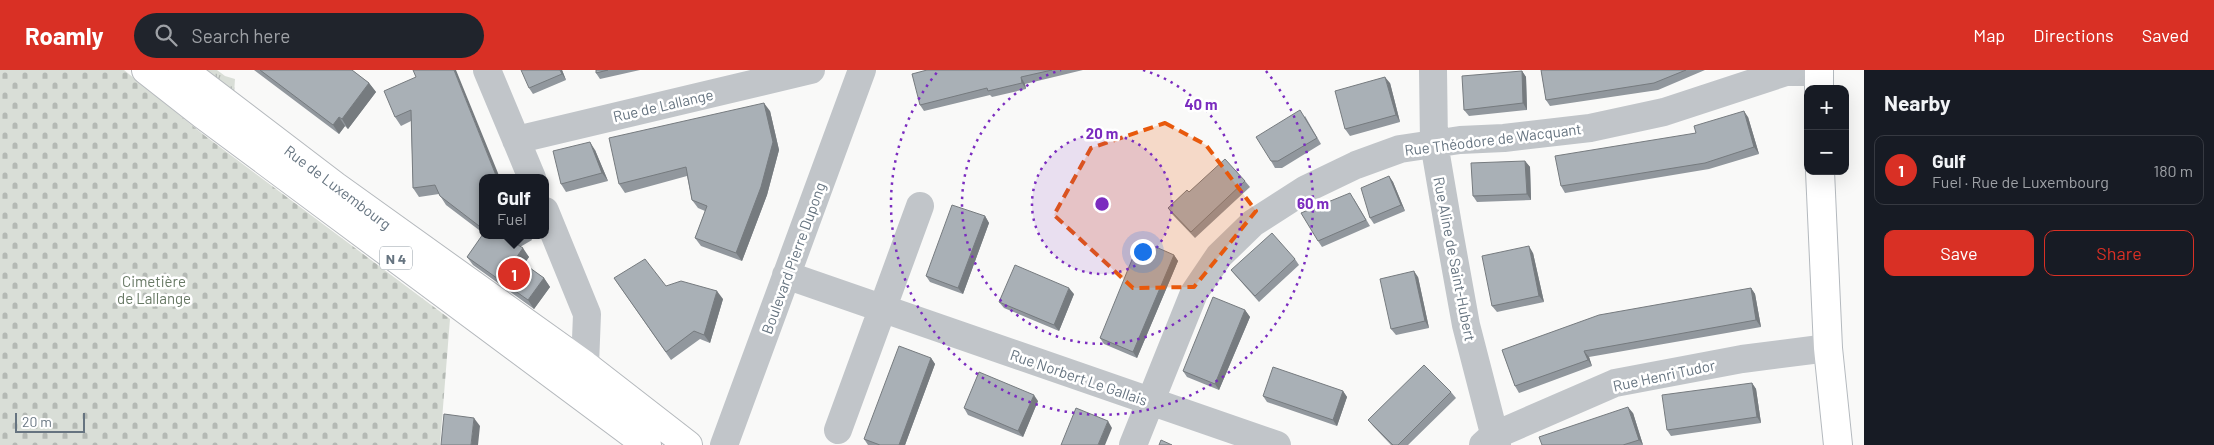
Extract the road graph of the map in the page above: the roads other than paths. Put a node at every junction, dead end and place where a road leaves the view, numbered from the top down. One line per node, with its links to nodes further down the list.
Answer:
1 (146, 70): 17 (main road, Rue de Luxembourg / N 4)
2 (183, 70): 18 (main road, Rue de Luxembourg / N 4)
3 (487, 70): 8 (street)
4 (811, 70): 8 (street, Rue de Lallange)
5 (862, 70): 14 (street, Boulevard Pierre Dupong)
6 (1433, 70): 9 (street, Rue Aline de Saint-Hubert)
7 (1819, 77): 9 (street, Rue Théodore de Wacquant)
8 (516, 140): 10 (street)
9 (1434, 144): 19 (street, Rue Théodore de Wacquant); 22 (street, Rue Aline de Saint-Hubert)
10 (530, 174)
11 (1820, 175): 16 (main road)
12 (920, 206): 15 (street)
13 (549, 221): 18 (street)
14 (786, 275): 15 (street, Rue Norbert Le Gallais); 24 (street, Boulevard Pierre Dupong)
15 (882, 309): 19 (street, Rue Norbert Le Gallais); 20 (street)
16 (1828, 348): 22 (street, Rue Henri Tudor); 27 (main road)
17 (538, 364): 18 (main road); 21 (main road, Rue de Luxembourg / N 4)
18 (584, 365): 21 (main road, Rue de Luxembourg / N 4)
19 (1150, 401): 25 (street, Rue Théodore de Wacquant); 26 (street, Rue Norbert Le Gallais)
20 (838, 430)
21 (653, 434): 23 (main road, Rue de Luxembourg / N 4)
22 (1491, 442)
23 (688, 445)
24 (724, 445)
25 (1133, 445)
26 (1277, 445)
27 (1838, 445)

